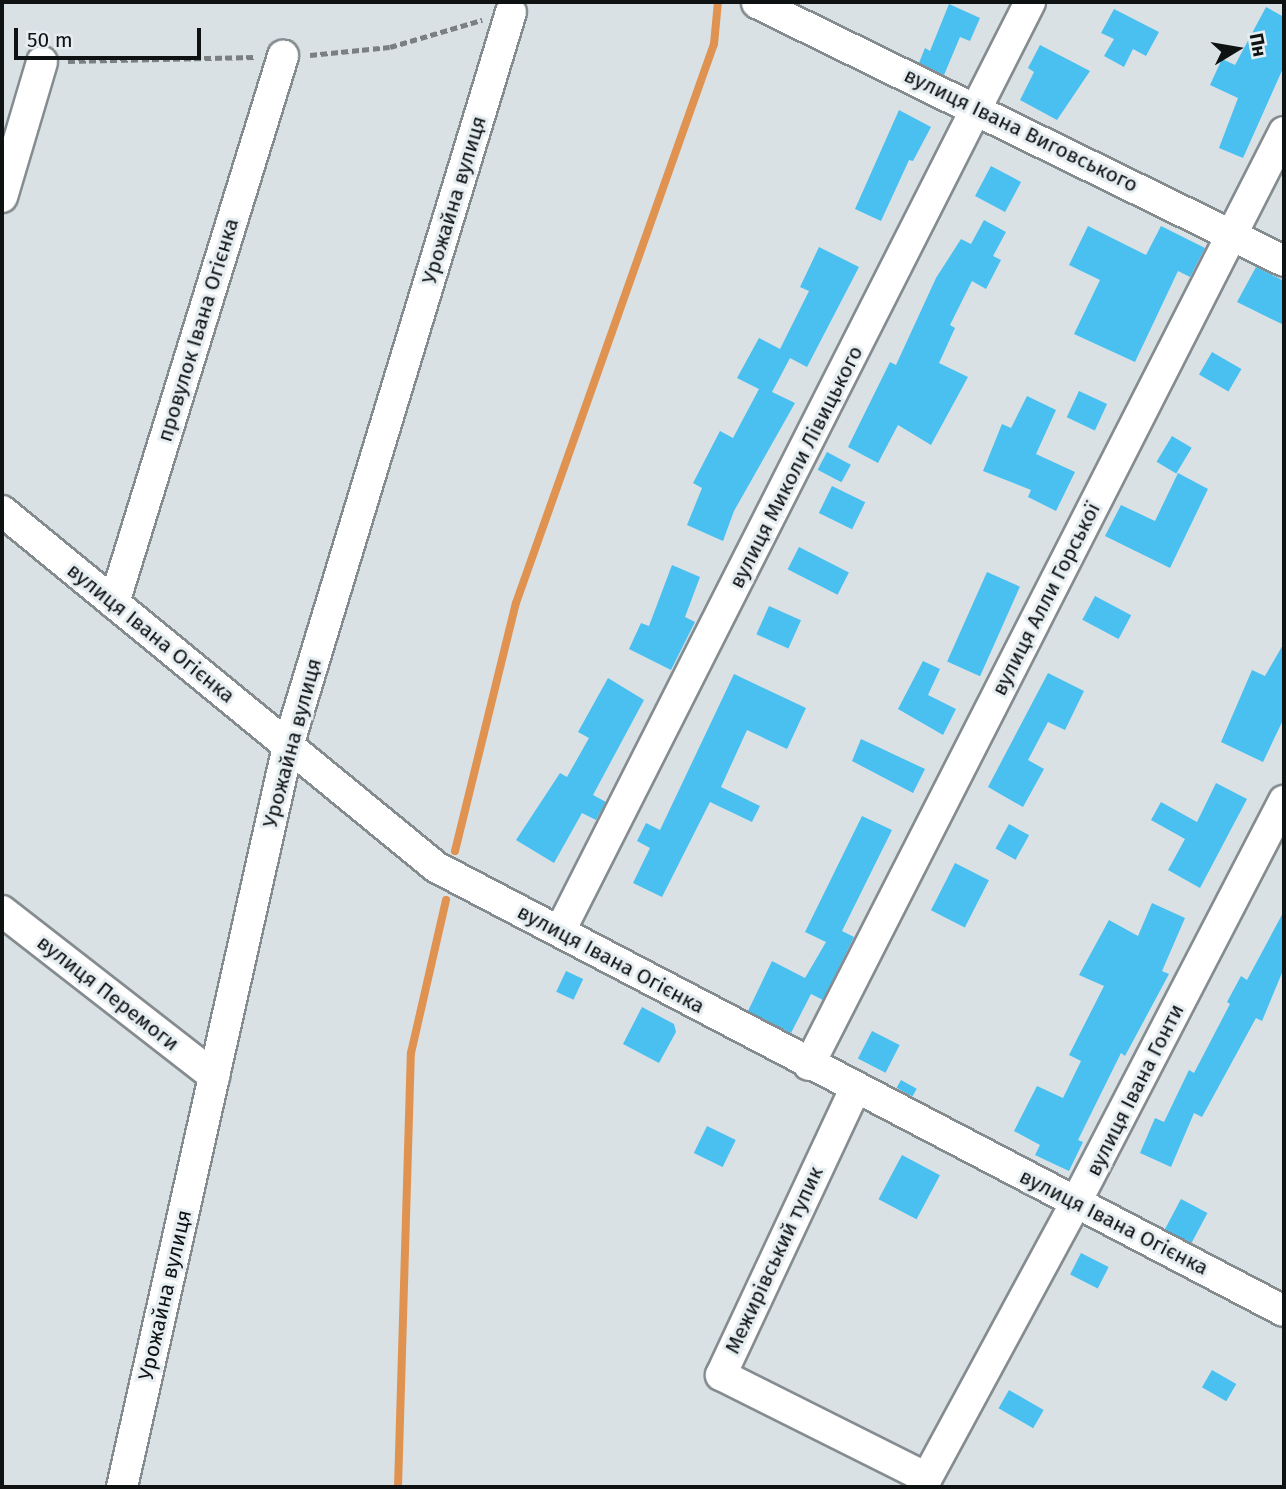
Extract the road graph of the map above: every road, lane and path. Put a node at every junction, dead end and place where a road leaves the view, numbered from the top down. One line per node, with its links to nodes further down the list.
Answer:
1 (1030, 2): 6 (street, вулиця Миколи Лівицького)
2 (757, 3): 6 (street, вулиця Івана Виговського)
3 (511, 12): 13 (street, Урожайна вулиця)
4 (283, 56): 12 (street, провулок Івана Огієнка)
5 (41, 62): 8 (street)
6 (978, 109): 9 (street, вулиця Івана Виговського); 16 (street, вулиця Миколи Лівицького)
7 (1284, 132): 9 (street, вулиця Алли Горської)
8 (2, 197)
9 (1233, 233): 10 (street, вулиця Івана Виговського); 17 (street, вулиця Алли Горської)
10 (1284, 261)
11 (2, 511): 12 (street, вулиця Івана Огієнка)
12 (114, 603): 13 (street, вулиця Івана Огієнка)
13 (288, 746): 16 (street, вулиця Івана Огієнка); 18 (street, Урожайна вулиця)
14 (1284, 801): 20 (street, вулиця Івана Гонти)
15 (2, 911): 18 (street, вулиця Перемоги)
16 (560, 931): 17 (street, вулиця Івана Огієнка)
17 (809, 1065): 19 (street, вулиця Івана Огієнка)
18 (214, 1076): 23 (street, Урожайна вулиця)
19 (855, 1089): 20 (street, вулиця Івана Огієнка); 22 (street, Межирівський тупик)
20 (1076, 1202): 21 (street, вулиця Івана Огієнка); 22 (street, вулиця Івана Гонти)
21 (1284, 1311)
22 (924, 1483)
23 (122, 1487)

